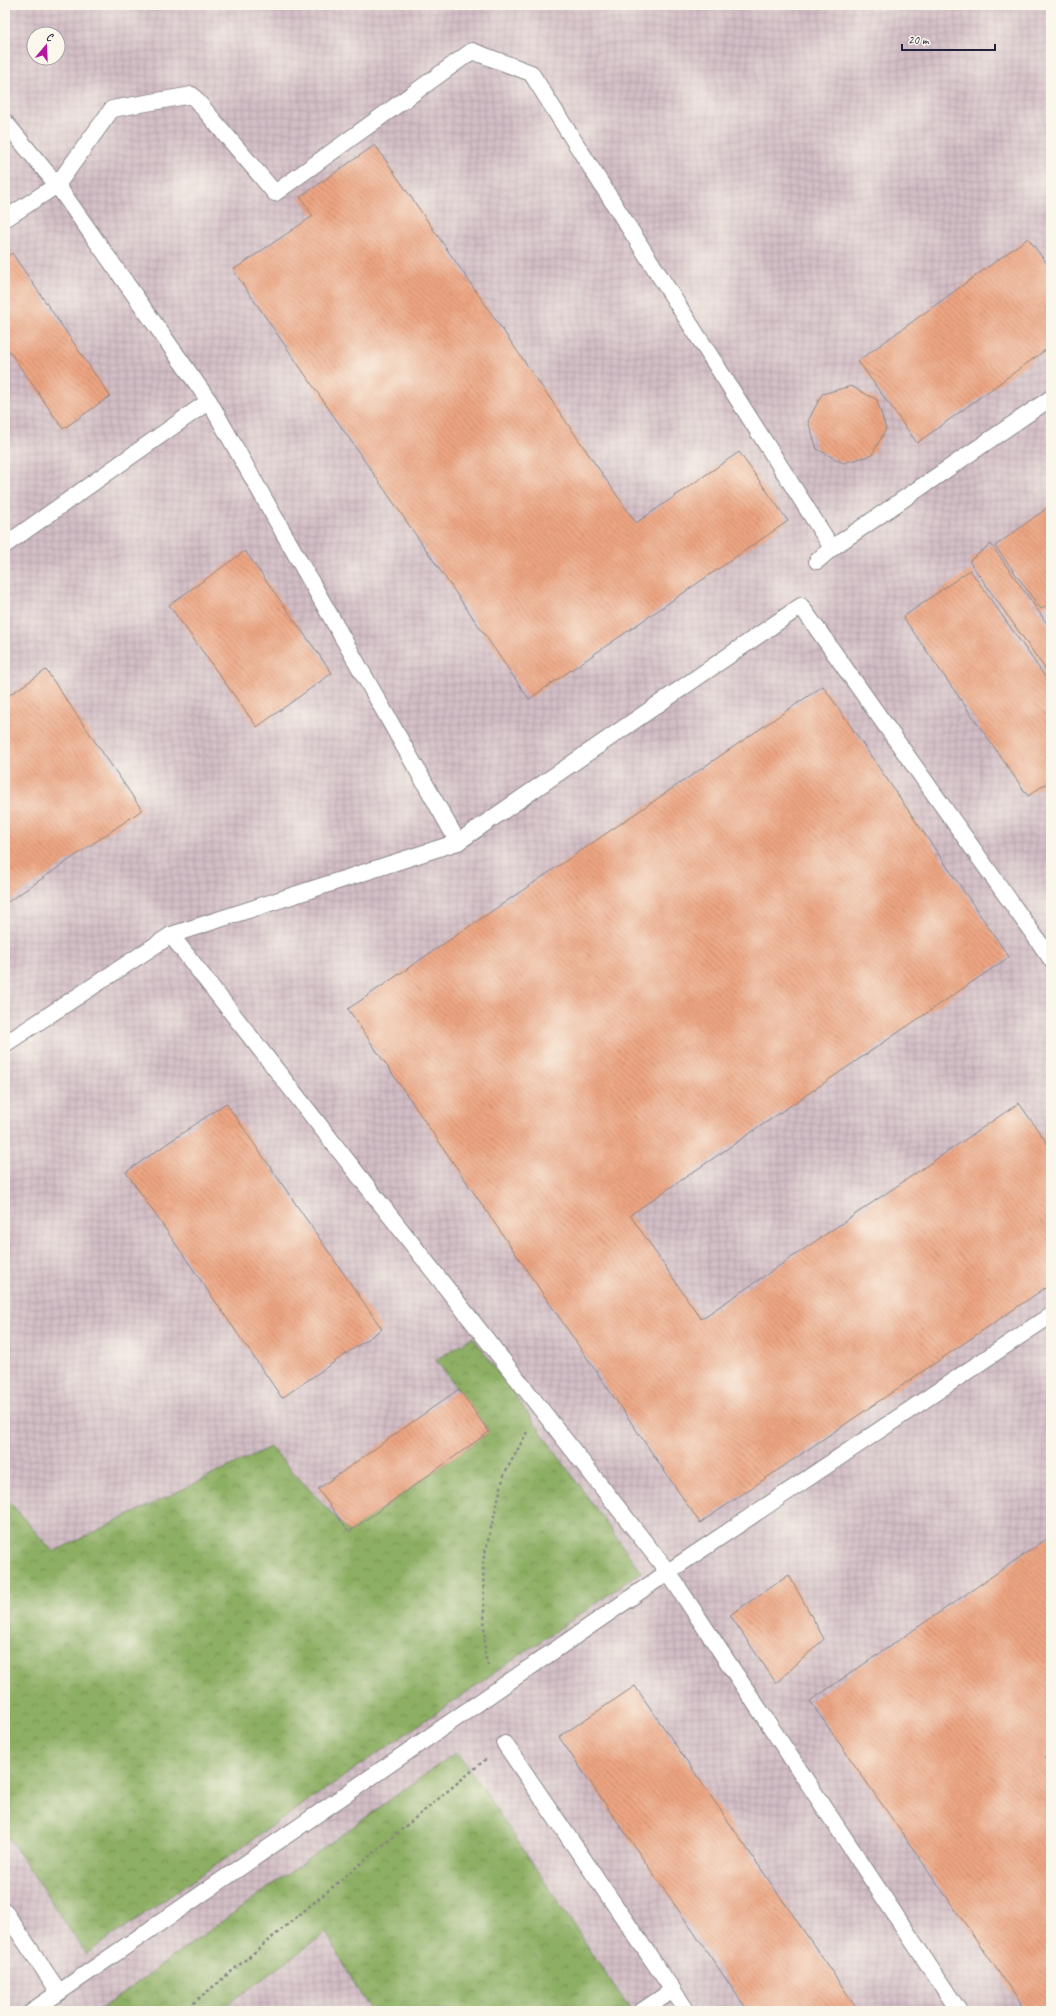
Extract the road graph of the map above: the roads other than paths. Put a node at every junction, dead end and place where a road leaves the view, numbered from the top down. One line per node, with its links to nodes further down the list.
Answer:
1 (5, 122): 2 (lane)
2 (58, 185): 3 (lane); 5 (lane); 7 (lane)
3 (5, 218)
4 (1051, 398): 7 (lane)
5 (209, 401): 6 (lane); 9 (lane)
6 (5, 545)
7 (832, 548): 8 (lane)
8 (816, 561)
9 (458, 842): 10 (lane); 11 (lane)
10 (172, 935): 12 (lane); 14 (lane)
11 (1051, 959)
12 (5, 1044)
13 (1051, 1315): 14 (lane)
14 (668, 1572): 18 (lane); 22 (lane)
15 (505, 1744): 17 (lane)
16 (5, 1912): 18 (lane)
17 (673, 1990): 20 (lane); 21 (lane)
18 (59, 1992): 19 (lane)
19 (32, 2011)
20 (642, 2011)
21 (687, 2011)
22 (959, 2011)

